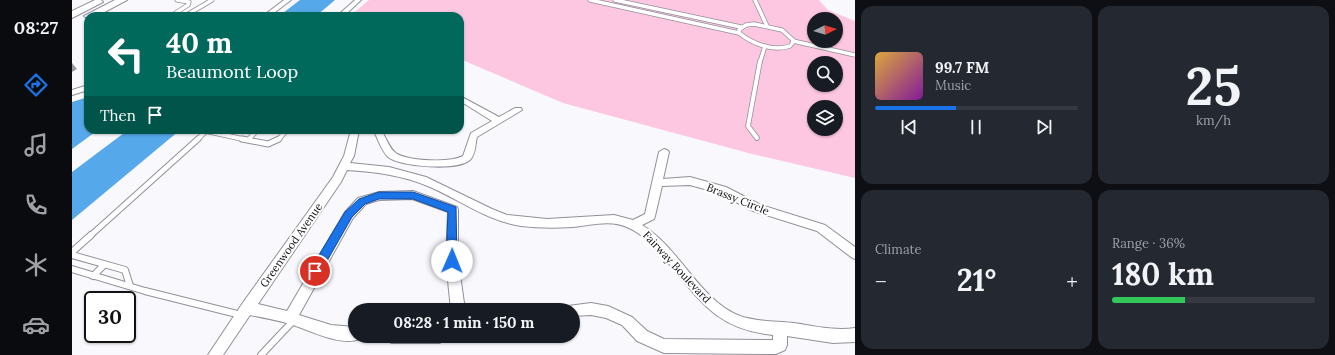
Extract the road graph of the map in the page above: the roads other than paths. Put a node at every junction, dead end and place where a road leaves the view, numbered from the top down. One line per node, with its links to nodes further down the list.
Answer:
1 (104, 0): 16 (main road)
2 (122, 0): 11 (main road)
3 (177, 0): 12 (lane)
4 (212, 0): 13 (lane)
5 (288, 0): 14 (street)
6 (358, 0): 15 (street)
7 (590, 0): 17 (lane)
8 (615, 0): 10 (lane)
9 (755, 0): 22 (lane)
10 (663, 10): 17 (lane); 18 (lane)
11 (97, 12)
12 (177, 12)
13 (192, 12)
14 (272, 12)
15 (344, 12)
16 (73, 14)
17 (659, 15): 20 (lane)
18 (686, 15): 20 (lane); 23 (lane)
19 (84, 18): 21 (main road)
20 (683, 20): 24 (lane)
21 (72, 24)
22 (767, 26): 23 (lane); 25 (lane)
23 (741, 27): 24 (lane)
24 (739, 33): 26 (lane)
25 (793, 41): 26 (lane); 27 (lane)
26 (765, 46): 39 (lane)
27 (855, 55)
28 (84, 89): 29 (street)
29 (72, 93)
30 (464, 100): 32 (street)
31 (518, 110): 32 (street)
32 (499, 121): 42 (street)
33 (203, 134): 49 (lane)
34 (222, 134): 40 (lane)
35 (253, 134): 40 (lane)
36 (283, 134): 40 (lane)
37 (354, 134): 43 (street, Greenwood Avenue)
38 (379, 134): 42 (street)
39 (757, 138)
40 (248, 139)
41 (664, 152): 45 (street)
42 (421, 162): 44 (street)
43 (343, 166): 44 (street, Fairway Boulevard); 58 (street, Greenwood Avenue)
44 (413, 176): 46 (street, Fairway Boulevard)
45 (658, 183): 48 (street); 50 (street, Brassy Circle)
46 (432, 184): 47 (street); 48 (street, Fairway Boulevard)
47 (424, 199): 56 (street); 59 (street)
48 (635, 224): 60 (street, Fairway Boulevard)
49 (72, 252)
50 (855, 254)
51 (72, 255): 52 (lane)
52 (104, 265): 54 (lane); 55 (lane)
53 (72, 269): 54 (lane)
54 (93, 276): 55 (lane)
55 (130, 286): 58 (lane)
56 (457, 303)
57 (580, 310): 60 (street)
58 (244, 312): 59 (street); 63 (street, Greenwood Avenue)
59 (292, 319): 61 (street); 64 (lane)
60 (780, 329): 62 (street, Fairway Boulevard)
61 (348, 333)
62 (855, 334)
63 (214, 355)
64 (261, 355)

